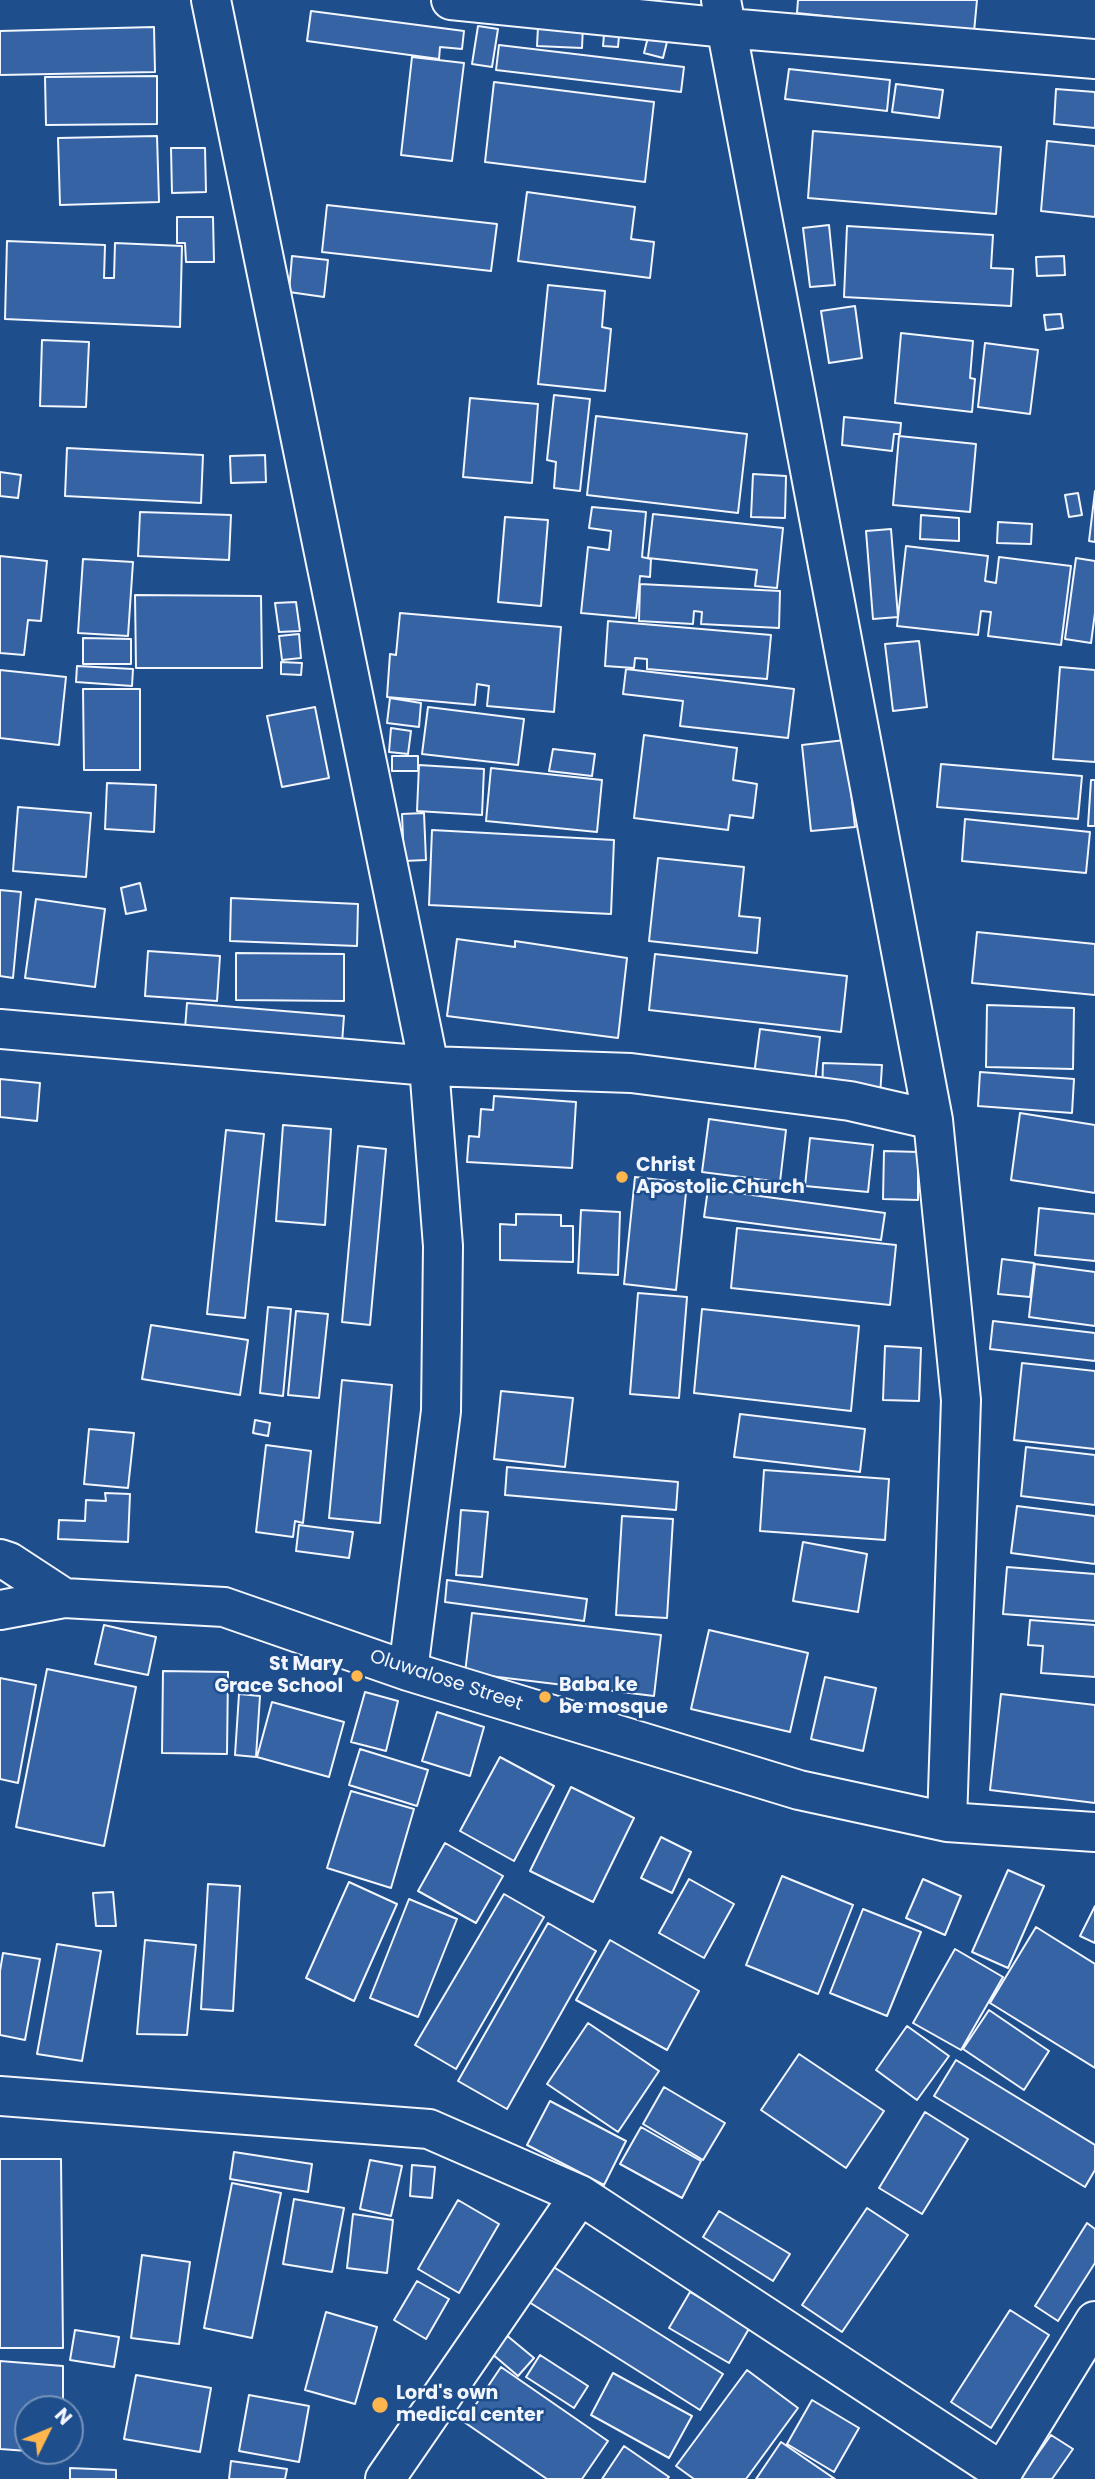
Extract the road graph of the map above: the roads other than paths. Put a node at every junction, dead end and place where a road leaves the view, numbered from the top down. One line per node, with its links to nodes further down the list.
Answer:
1 (211, 0): 6 (street)
2 (450, 0): 3 (street)
3 (724, 14): 4 (street); 7 (street)
4 (1095, 59)
5 (0, 1029): 6 (street)
6 (429, 1066): 7 (street); 11 (street)
7 (933, 1120): 12 (street)
8 (0, 1559): 9 (street)
9 (64, 1598): 10 (street, Oluwalose Street); 11 (street, Oluwalose Street)
10 (0, 1610)
11 (408, 1671): 12 (street, Oluwalose Street)
12 (947, 1822): 13 (street, Oluwalose Street)
13 (1095, 1832)
14 (0, 2096): 15 (street)
15 (580, 2196): 17 (street); 18 (street)
16 (1095, 2321): 17 (street)
17 (1000, 2476)
18 (385, 2479)

